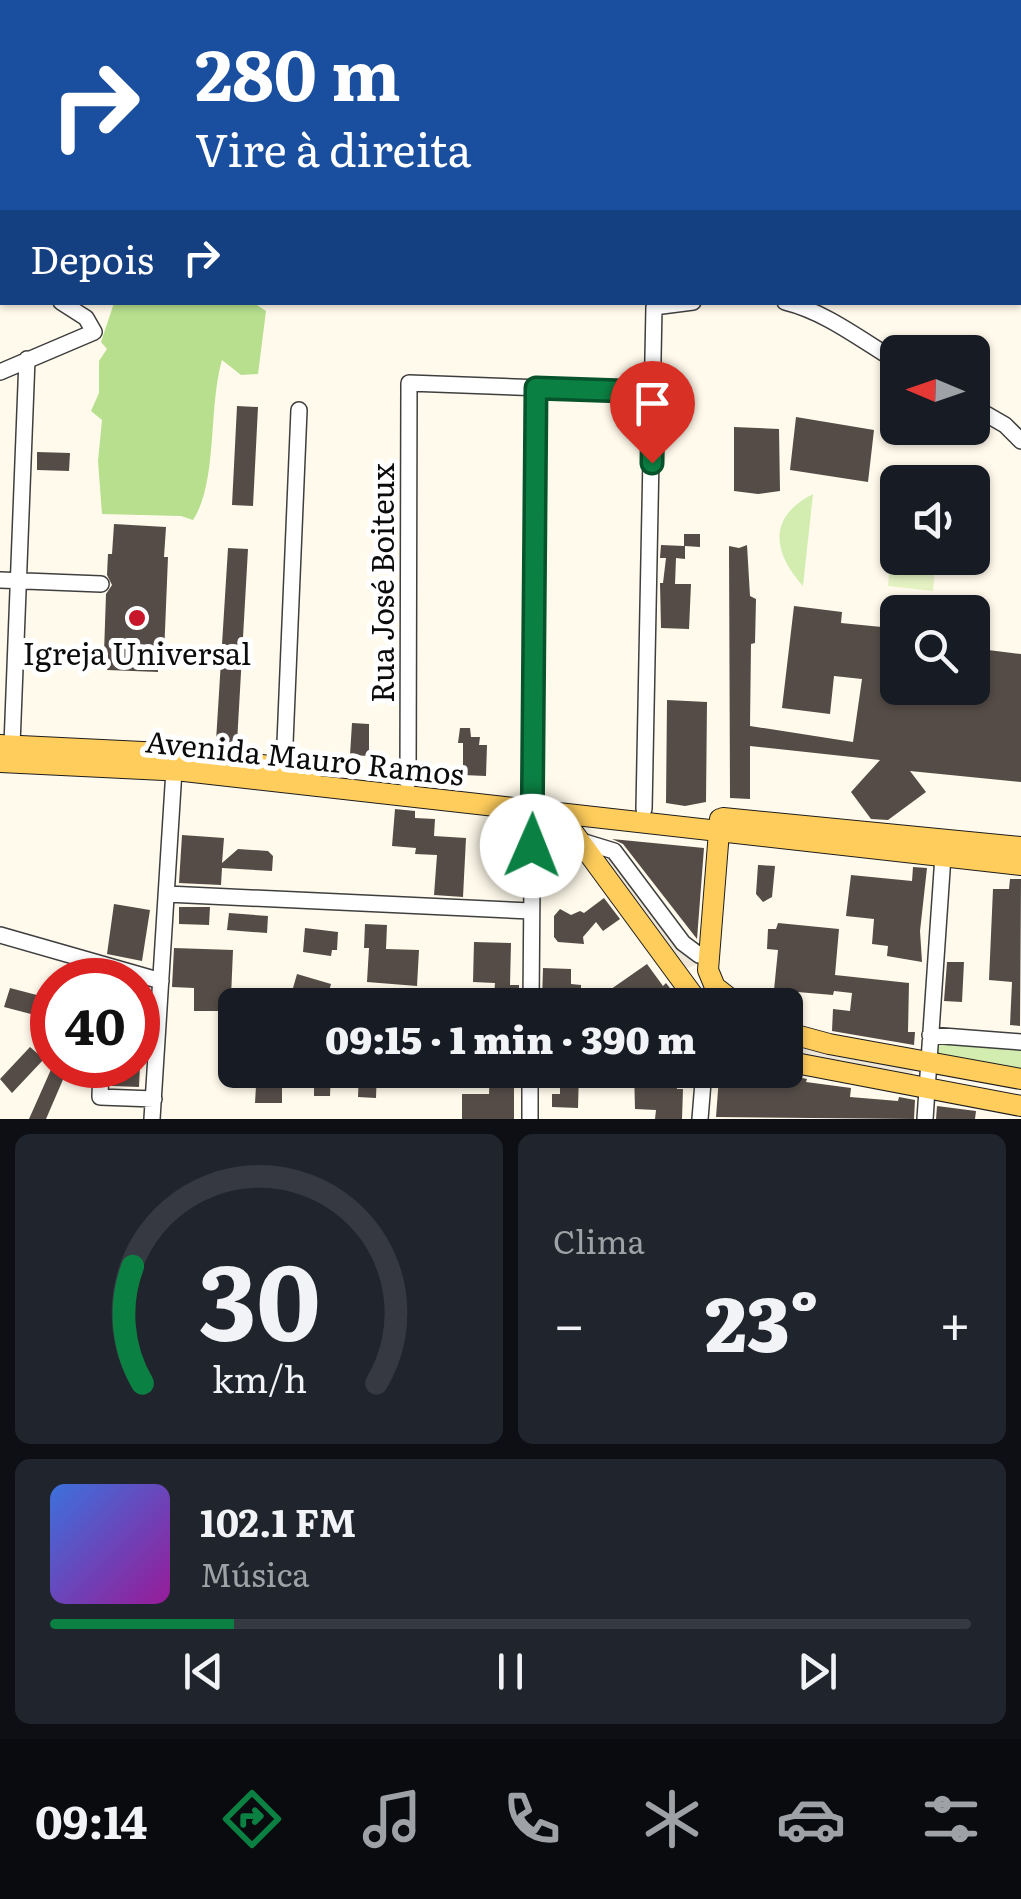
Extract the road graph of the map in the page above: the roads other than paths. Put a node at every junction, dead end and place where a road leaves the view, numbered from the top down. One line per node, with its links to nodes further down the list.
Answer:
1 (66, 305): 5 (street)
2 (670, 305): 8 (street)
3 (794, 305): 4 (street)
4 (880, 351)
5 (27, 358): 6 (street); 13 (street)
6 (0, 372)
7 (536, 388): 8 (street); 18 (street, Rua José Boiteux); 19 (street)
8 (653, 392): 21 (street)
9 (299, 410): 17 (street)
10 (990, 416): 11 (street)
11 (1021, 441)
12 (0, 580): 13 (street)
13 (18, 581): 14 (street); 15 (street)
14 (101, 584)
15 (4, 751): 16 (main road, Avenida Mauro Ramos)
16 (175, 762): 17 (main road, Avenida Mauro Ramos); 19 (main road, Avenida Mauro Ramos); 27 (street)
17 (284, 767): 18 (main road, Avenida Mauro Ramos)
18 (408, 782): 19 (main road, Avenida Mauro Ramos)
19 (532, 804): 20 (main road, Avenida Mauro Ramos); 28 (street)
20 (564, 807): 21 (main road, Avenida Mauro Ramos); 22 (main road, Avenida Mauro Ramos); 23 (main road)
21 (644, 809): 22 (main road, Avenida Mauro Ramos)
22 (719, 824): 25 (main road, Avenida Mauro Ramos); 30 (main road)
23 (578, 840): 30 (street); 31 (main road)
24 (1021, 847): 25 (main road, Avenida Mauro Ramos)
25 (943, 848): 26 (main road, Avenida Mauro Ramos); 36 (street)
26 (1021, 865)
27 (167, 894): 28 (street); 32 (street)
28 (531, 911): 33 (street)
29 (0, 935): 32 (street)
30 (709, 961): 31 (main road); 35 (main road)
31 (676, 973): 34 (main road)
32 (161, 980): 46 (street)
33 (531, 988)
34 (687, 988)
35 (713, 988)
36 (930, 1035): 38 (street); 39 (street)
37 (803, 1038): 39 (main road)
38 (1021, 1042)
39 (928, 1061): 41 (main road); 45 (street)
40 (803, 1065): 45 (main road)
41 (1021, 1079)
42 (100, 1088): 46 (street)
43 (530, 1088): 49 (street)
44 (703, 1088): 50 (street)
45 (927, 1089): 47 (main road); 51 (street)
46 (154, 1099): 48 (street)
47 (1021, 1106)
48 (152, 1119)
49 (530, 1119)
50 (700, 1119)
51 (926, 1119)

